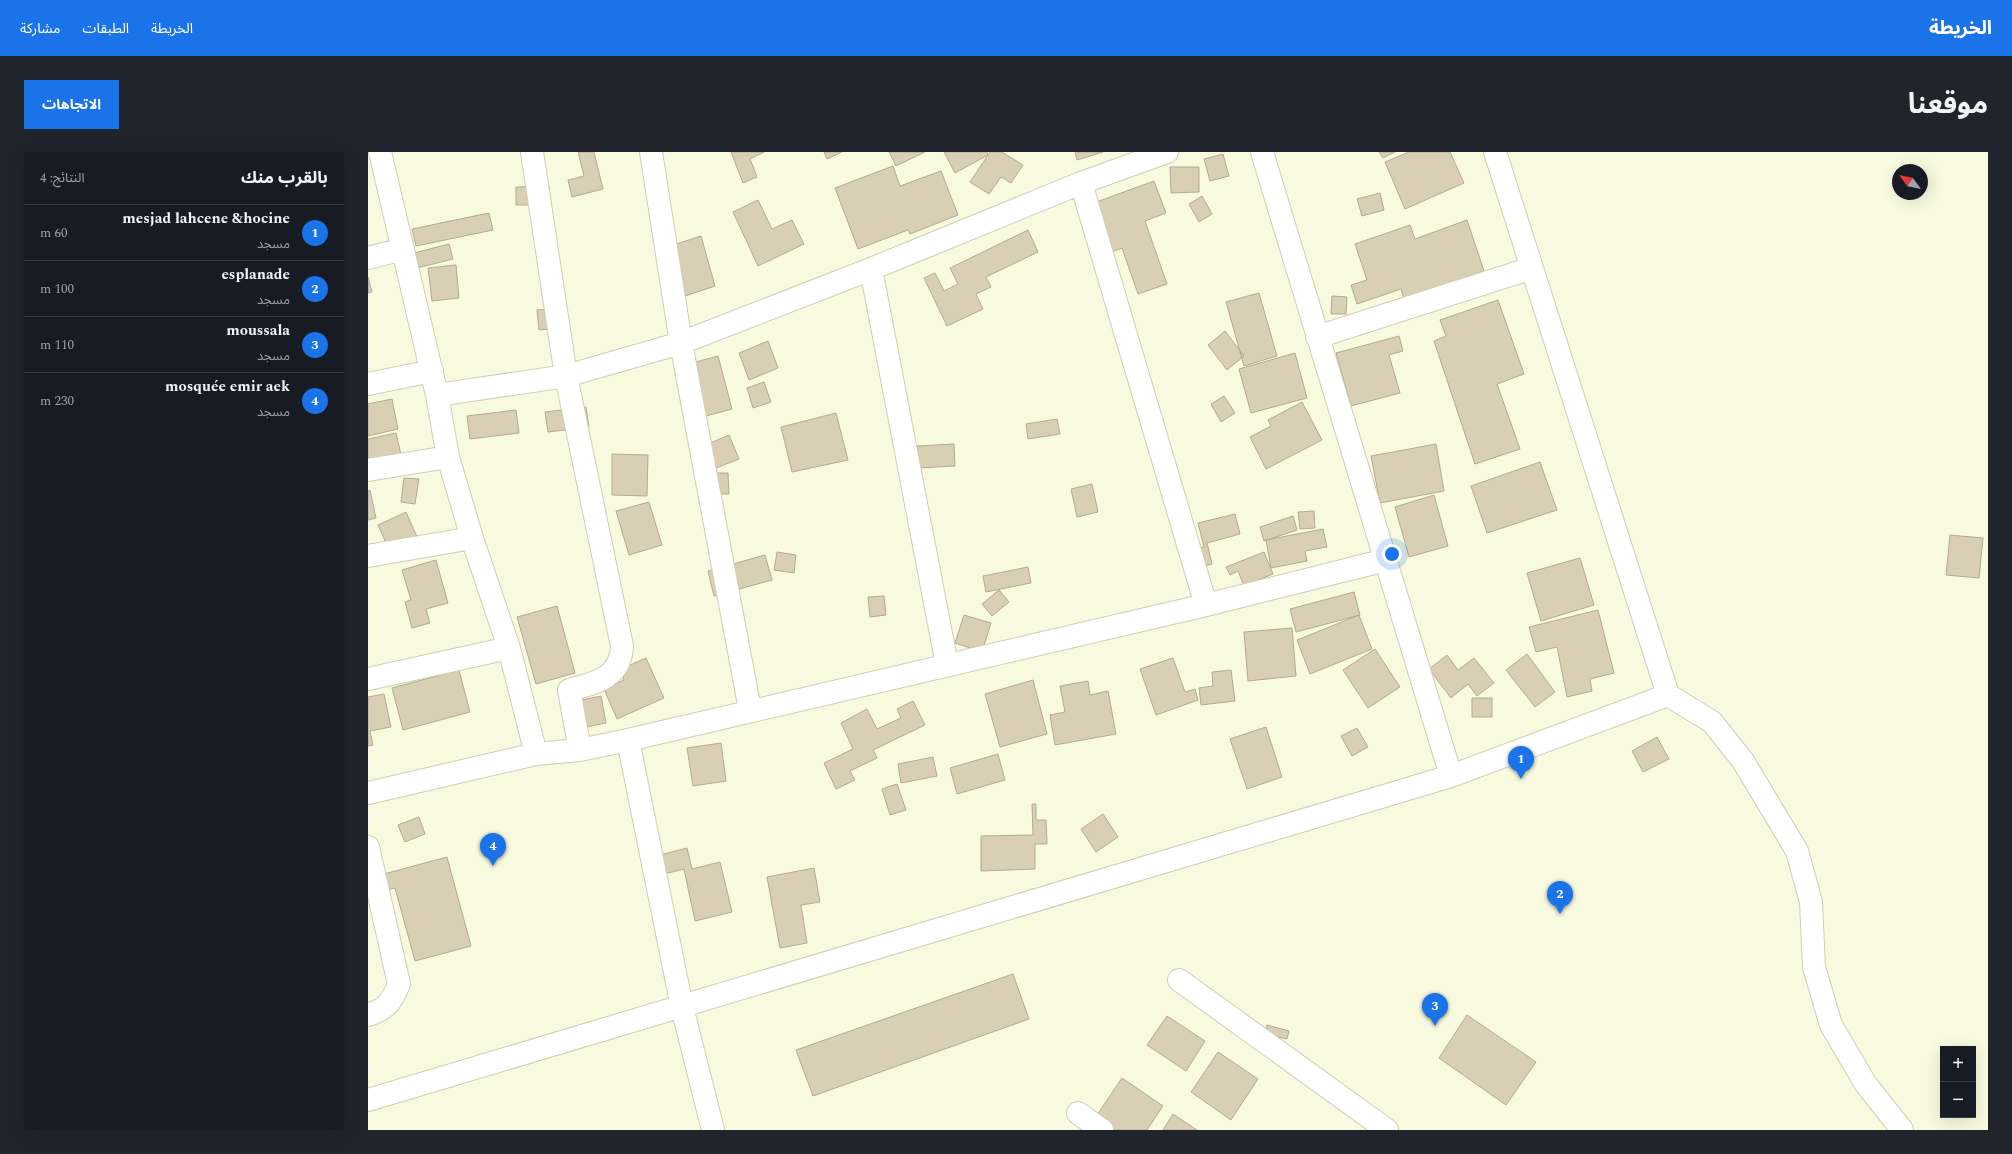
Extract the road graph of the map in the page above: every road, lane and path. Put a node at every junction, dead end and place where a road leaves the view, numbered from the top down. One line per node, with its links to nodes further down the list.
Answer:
1 (380, 152): 8 (street)
2 (532, 152): 15 (street)
3 (651, 152): 13 (street)
4 (1167, 152): 7 (street)
5 (1262, 152): 12 (street)
6 (1495, 152): 10 (street)
7 (1081, 183): 11 (street); 23 (street)
8 (404, 249): 9 (street); 14 (street)
9 (368, 258)
10 (1532, 268): 12 (street); 27 (street)
11 (871, 269): 13 (street); 25 (street)
12 (1317, 336): 22 (street)
13 (681, 343): 15 (street); 28 (street)
14 (432, 371): 16 (street); 17 (street)
15 (566, 376): 17 (street); 30 (street)
16 (368, 384)
17 (437, 395): 18 (street)
18 (448, 457): 19 (street); 20 (street)
19 (368, 470)
20 (472, 538): 21 (street); 24 (street)
21 (368, 556)
22 (1386, 560): 23 (street); 32 (street)
23 (1206, 604): 25 (street)
24 (510, 648): 26 (street); 31 (street)
25 (947, 665): 28 (street)
26 (368, 679)
27 (1668, 695): 32 (street); 44 (street)
28 (750, 710): 29 (street)
29 (628, 740): 30 (street); 37 (street)
30 (580, 750): 31 (street)
31 (536, 754): 33 (street)
32 (1451, 776): 37 (street)
33 (368, 793)
34 (368, 847): 35 (street)
35 (373, 887): 38 (street)
36 (1179, 980): 43 (street)
37 (682, 1007): 39 (street); 41 (street)
38 (368, 1015)
39 (368, 1100)
40 (1078, 1113): 42 (street)
41 (713, 1130)
42 (1102, 1130)
43 (1387, 1130)
44 (1902, 1130)

